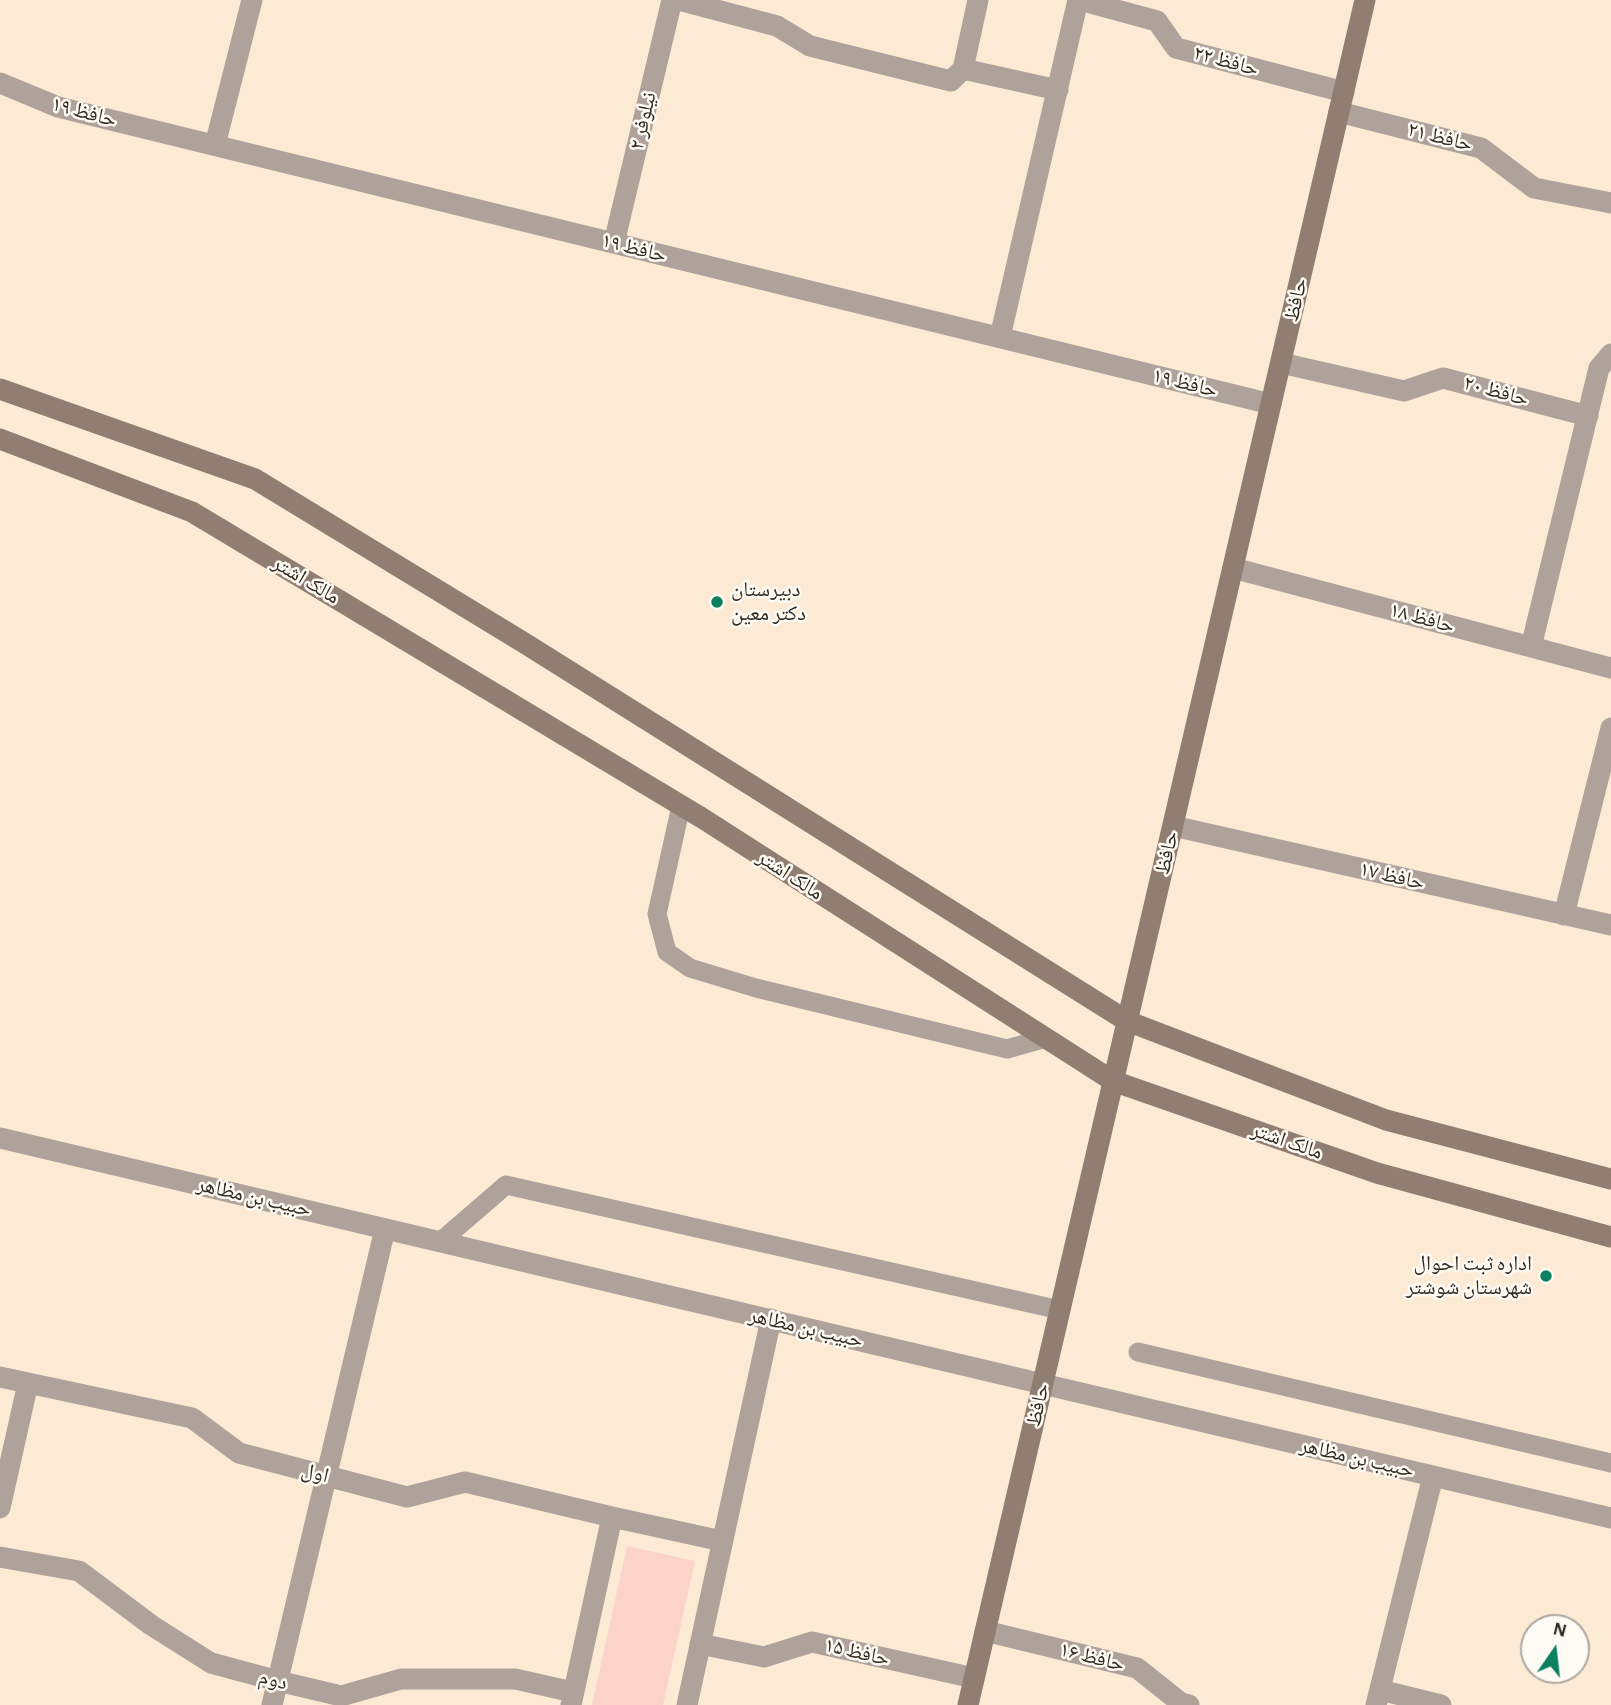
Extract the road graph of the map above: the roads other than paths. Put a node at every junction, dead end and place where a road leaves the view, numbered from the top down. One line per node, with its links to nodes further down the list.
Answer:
1 (252, 0): 11 (street)
2 (672, 0): 13 (street, نیلوفر ۲)
3 (679, 0): 7 (street)
4 (978, 0): 7 (street)
5 (1079, 0): 9 (street); 10 (street, حافظ ۲۲)
6 (1365, 0): 10 (street, حافظ)
7 (963, 69): 9 (street)
8 (0, 83): 11 (street, حافظ ۱۹)
9 (1058, 90): 14 (street)
10 (1342, 102): 12 (street, حافظ ۲۱); 15 (street, حافظ)
11 (215, 145): 13 (street, حافظ ۱۹)
12 (1611, 203)
13 (614, 243): 14 (street, حافظ ۱۹)
14 (1000, 337): 18 (street, حافظ ۱۹)
15 (1281, 363): 18 (street, حافظ); 19 (street, حافظ ۲۰)
16 (1607, 364): 19 (street)
17 (0, 389): 29 (street)
18 (1271, 404): 21 (street, حافظ)
19 (1588, 416): 22 (street)
20 (0, 439): 25 (street, مالک اشتر)
21 (1233, 568): 22 (street, حافظ ۱۸); 26 (street, حافظ)
22 (1531, 647): 23 (street, حافظ ۱۸)
23 (1611, 668)
24 (1611, 728): 27 (street)
25 (681, 806): 30 (street, مالک اشتر); 30 (lane)
26 (1173, 826): 27 (street, حافظ ۱۷); 29 (street, حافظ)
27 (1564, 915): 28 (street, حافظ ۱۷)
28 (1611, 926)
29 (1127, 1021): 31 (street, حافظ); 33 (street)
30 (1046, 1038): 31 (street, مالک اشتر)
31 (1113, 1081): 35 (street, مالک اشتر); 37 (street, حافظ)
32 (0, 1138): 34 (street, حبیب بن مظاهر)
33 (1611, 1179)
34 (385, 1228): 36 (street, حبیب بن مظاهر); 44 (street)
35 (1611, 1237)
36 (440, 1242): 37 (lane); 38 (street, حبیب بن مظاهر)
37 (1060, 1310): 42 (street, حافظ)
38 (771, 1320): 42 (street, حبیب بن مظاهر); 49 (street)
39 (1138, 1352): 43 (lane)
40 (0, 1377): 41 (street, اول)
41 (28, 1383): 44 (street, اول); 46 (street)
42 (1042, 1384): 45 (street, حبیب بن مظاهر); 51 (street, حافظ)
43 (1611, 1462)
44 (325, 1476): 47 (street, اول); 54 (street)
45 (1433, 1476): 48 (street, حبیب بن مظاهر); 55 (street)
46 (0, 1508)
47 (612, 1517): 49 (street, اول); 56 (street)
48 (1611, 1518)
49 (722, 1541): 52 (street)
50 (0, 1557): 54 (street, دوم)
51 (985, 1631): 53 (street, حافظ); 60 (street, حافظ ۱۶)
52 (700, 1644): 53 (street, حافظ ۱۵); 58 (street)
53 (974, 1678): 59 (street, حافظ)
54 (278, 1681): 56 (street, دوم); 57 (street)
55 (1378, 1697): 61 (street)
56 (572, 1699)
57 (272, 1705)
58 (687, 1705)
59 (968, 1705)
60 (1189, 1705)
61 (1441, 1705)

